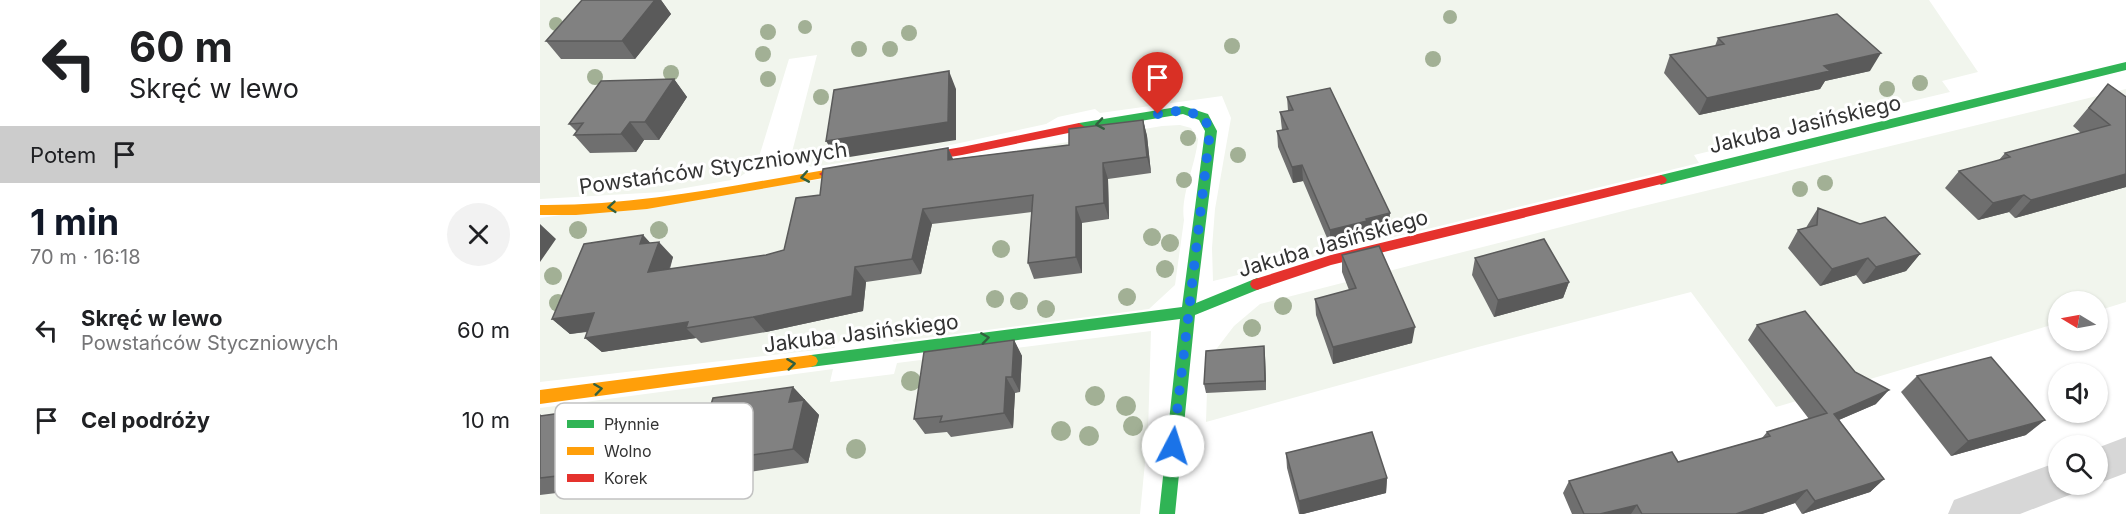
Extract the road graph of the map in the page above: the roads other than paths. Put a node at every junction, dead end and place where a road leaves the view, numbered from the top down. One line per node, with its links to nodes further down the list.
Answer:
1 (2126, 66): 3 (street, Jakuba Jasińskiego)
2 (540, 210): 3 (street, Powstańców Styczniowych, one-way to 2)
3 (1188, 312): 4 (street, Jakuba Jasińskiego, one-way to 3); 8 (street, Powstańców Styczniowych)
4 (540, 397)
5 (2126, 455): 6 (street)
6 (2108, 462)
7 (2048, 485): 9 (street)
8 (1167, 514)
9 (1968, 514)

